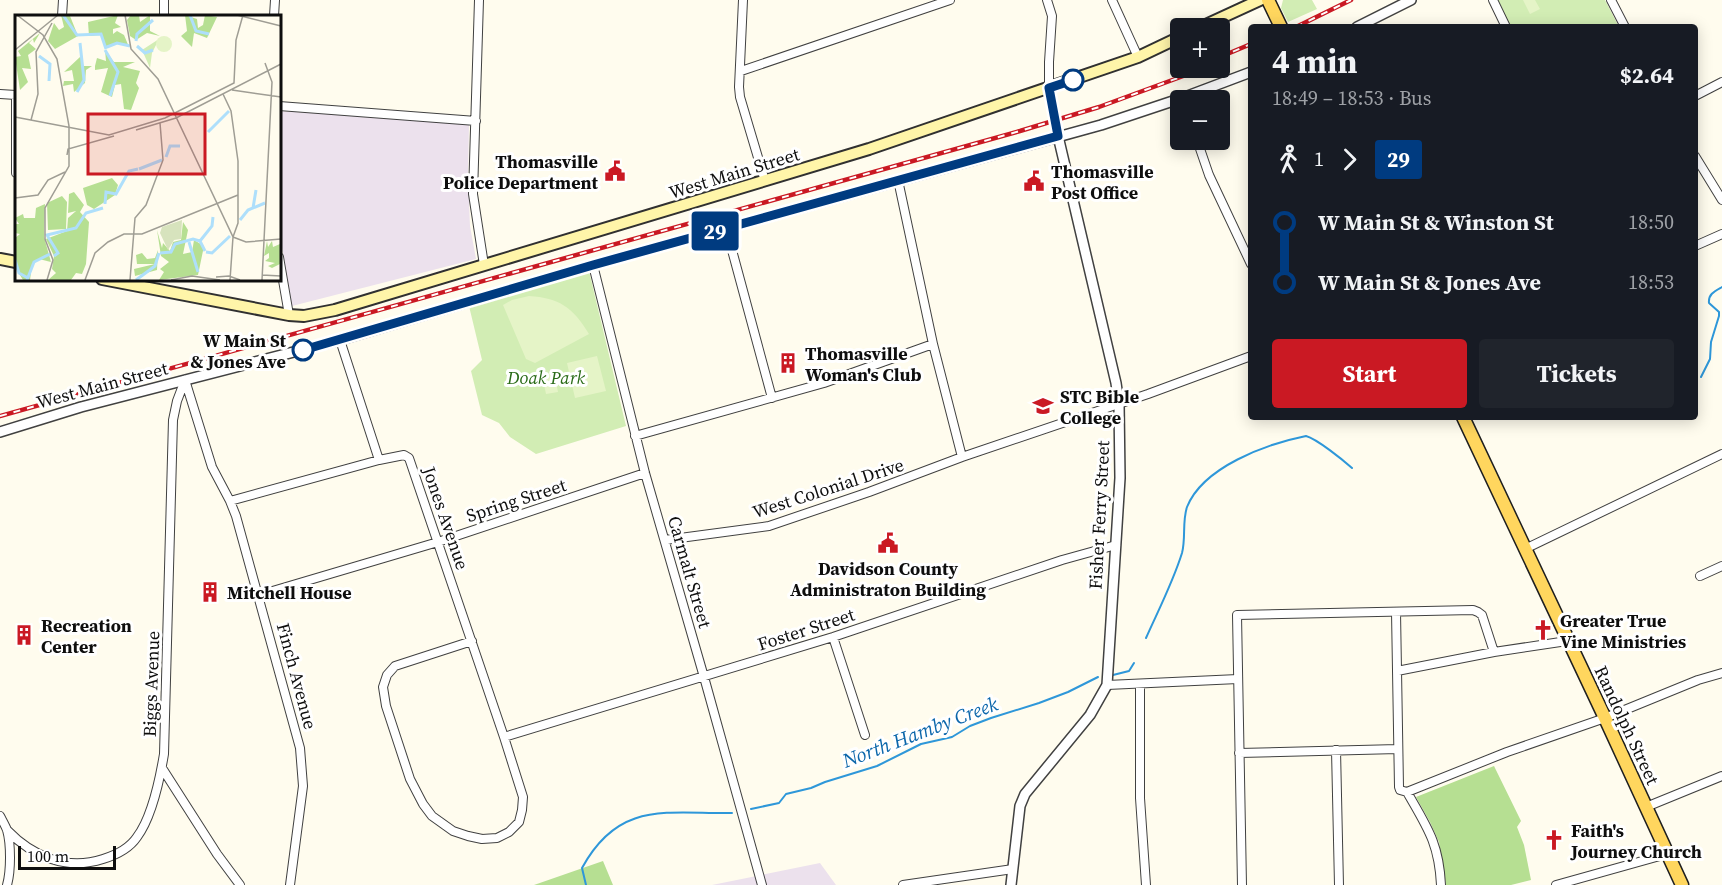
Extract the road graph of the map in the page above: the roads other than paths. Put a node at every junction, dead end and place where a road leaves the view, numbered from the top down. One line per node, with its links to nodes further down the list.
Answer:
1 (63, 0): 13 (street)
2 (275, 0): 14 (street)
3 (479, 0): 32 (street)
4 (744, 0): 22 (street)
5 (950, 0): 22 (street)
6 (1047, 0): 25 (street)
7 (1112, 0): 21 (street)
8 (1260, 0): 15 (main road)
9 (1268, 0): 17 (main road)
10 (1411, 0): 16 (street)
11 (1494, 0): 18 (street)
12 (1611, 0): 19 (street)
13 (62, 15)
14 (274, 15)
15 (1221, 18)
16 (1375, 23)
17 (1280, 24)
18 (1505, 24)
19 (1623, 24)
20 (1170, 42): 21 (main road, West Main Street)
21 (1138, 57): 25 (main road, West Main Street)
22 (741, 71): 37 (street)
23 (1248, 73): 26 (street, West Main Street)
24 (1722, 82): 28 (street)
25 (1049, 88): 33 (street, Fisher Ferry Street); 37 (main road, West Main Street)
26 (1206, 90)
27 (0, 94): 29 (street)
28 (1698, 94)
29 (15, 95)
30 (1170, 103): 33 (street, West Main Street)
31 (280, 106): 32 (street)
32 (476, 121): 46 (street)
33 (1058, 136): 36 (street, West Main Street); 55 (street, Fisher Ferry Street)
34 (1200, 150): 42 (street)
35 (1698, 161): 38 (street)
36 (898, 180): 39 (street, West Main Street); 51 (street)
37 (765, 181): 46 (main road, West Main Street)
38 (1722, 200)
39 (726, 228): 47 (street, West Main Street); 54 (street)
40 (1722, 234): 41 (street)
41 (1698, 245)
42 (1248, 258)
43 (0, 259): 44 (main road)
44 (15, 262)
45 (280, 262): 49 (street)
46 (484, 265): 49 (main road, West Main Street)
47 (593, 265): 50 (street, West Main Street); 58 (street, Carmalt Street)
48 (107, 280): 49 (main road, West Main Street)
49 (290, 315)
50 (340, 340): 53 (street, West Main Street); 61 (street)
51 (933, 344): 54 (street); 59 (street)
52 (1248, 357): 55 (street, West Colonial Drive)
53 (185, 380): 57 (street, West Main Street); 63 (street, Finch Avenue); 88 (street, Biggs Avenue)
54 (772, 398): 58 (street)
55 (1119, 404): 59 (street, West Colonial Drive); 66 (street, Fisher Ferry Street)
56 (1463, 420): 67 (main road, Randolph Street)
57 (0, 432)
58 (635, 436): 62 (street, Carmalt Street)
59 (962, 457): 64 (street, West Colonial Drive)
60 (1721, 458): 67 (street)
61 (379, 460): 63 (street); 65 (street, Jones Avenue)
62 (645, 473): 64 (street, Carmalt Street); 65 (street, Spring Street)
63 (230, 501): 70 (street, Finch Avenue)
64 (665, 540): 78 (street, Carmalt Street)
65 (438, 542): 70 (street, Spring Street); 73 (street, Jones Avenue)
66 (1116, 545): 72 (street, Foster Street); 81 (street, Fisher Ferry Street)
67 (1525, 549): 74 (main road, Randolph Street)
68 (1722, 566): 69 (street)
69 (1700, 576)
70 (259, 594): 99 (street, Finch Avenue)
71 (1396, 612): 75 (street); 76 (street); 79 (street)
72 (833, 637): 78 (street, Foster Street); 83 (street)
73 (472, 641): 84 (street, Jones Avenue); 84 (street, Jones Avenue)
74 (1567, 641): 75 (street); 82 (main road, Randolph Street)
75 (1494, 652): 76 (street)
76 (1397, 671): 85 (street)
77 (1722, 673): 82 (street)
78 (704, 677): 84 (street, Foster Street); 100 (street, Carmalt Street)
79 (1238, 679): 80 (street); 87 (street)
80 (1140, 684): 81 (street); 103 (street)
81 (1107, 685): 95 (street, Fisher Ferry Street)
82 (1605, 718): 90 (street); 91 (main road, Randolph Street)
83 (865, 735)
84 (504, 737)
85 (1398, 749): 86 (street); 90 (street)
86 (1336, 750): 87 (street); 105 (street)
87 (1239, 753): 104 (street)
88 (162, 768): 93 (street, Biggs Avenue); 98 (street)
89 (1722, 776): 91 (street)
90 (1407, 792): 106 (street)
91 (1646, 807): 94 (main road, Randolph Street)
92 (0, 816): 93 (street)
93 (7, 830): 97 (street)
94 (1667, 854): 96 (street); 108 (main road, Randolph Street)
95 (1012, 869): 101 (street); 102 (street, Fisher Ferry Street)
96 (1567, 883): 107 (street)
97 (7, 885)
98 (240, 885)
99 (291, 885)
100 (762, 885)
101 (903, 885)
102 (1011, 885)
103 (1146, 885)
104 (1242, 885)
105 (1339, 885)
106 (1441, 885)
107 (1556, 885)
108 (1682, 885)

